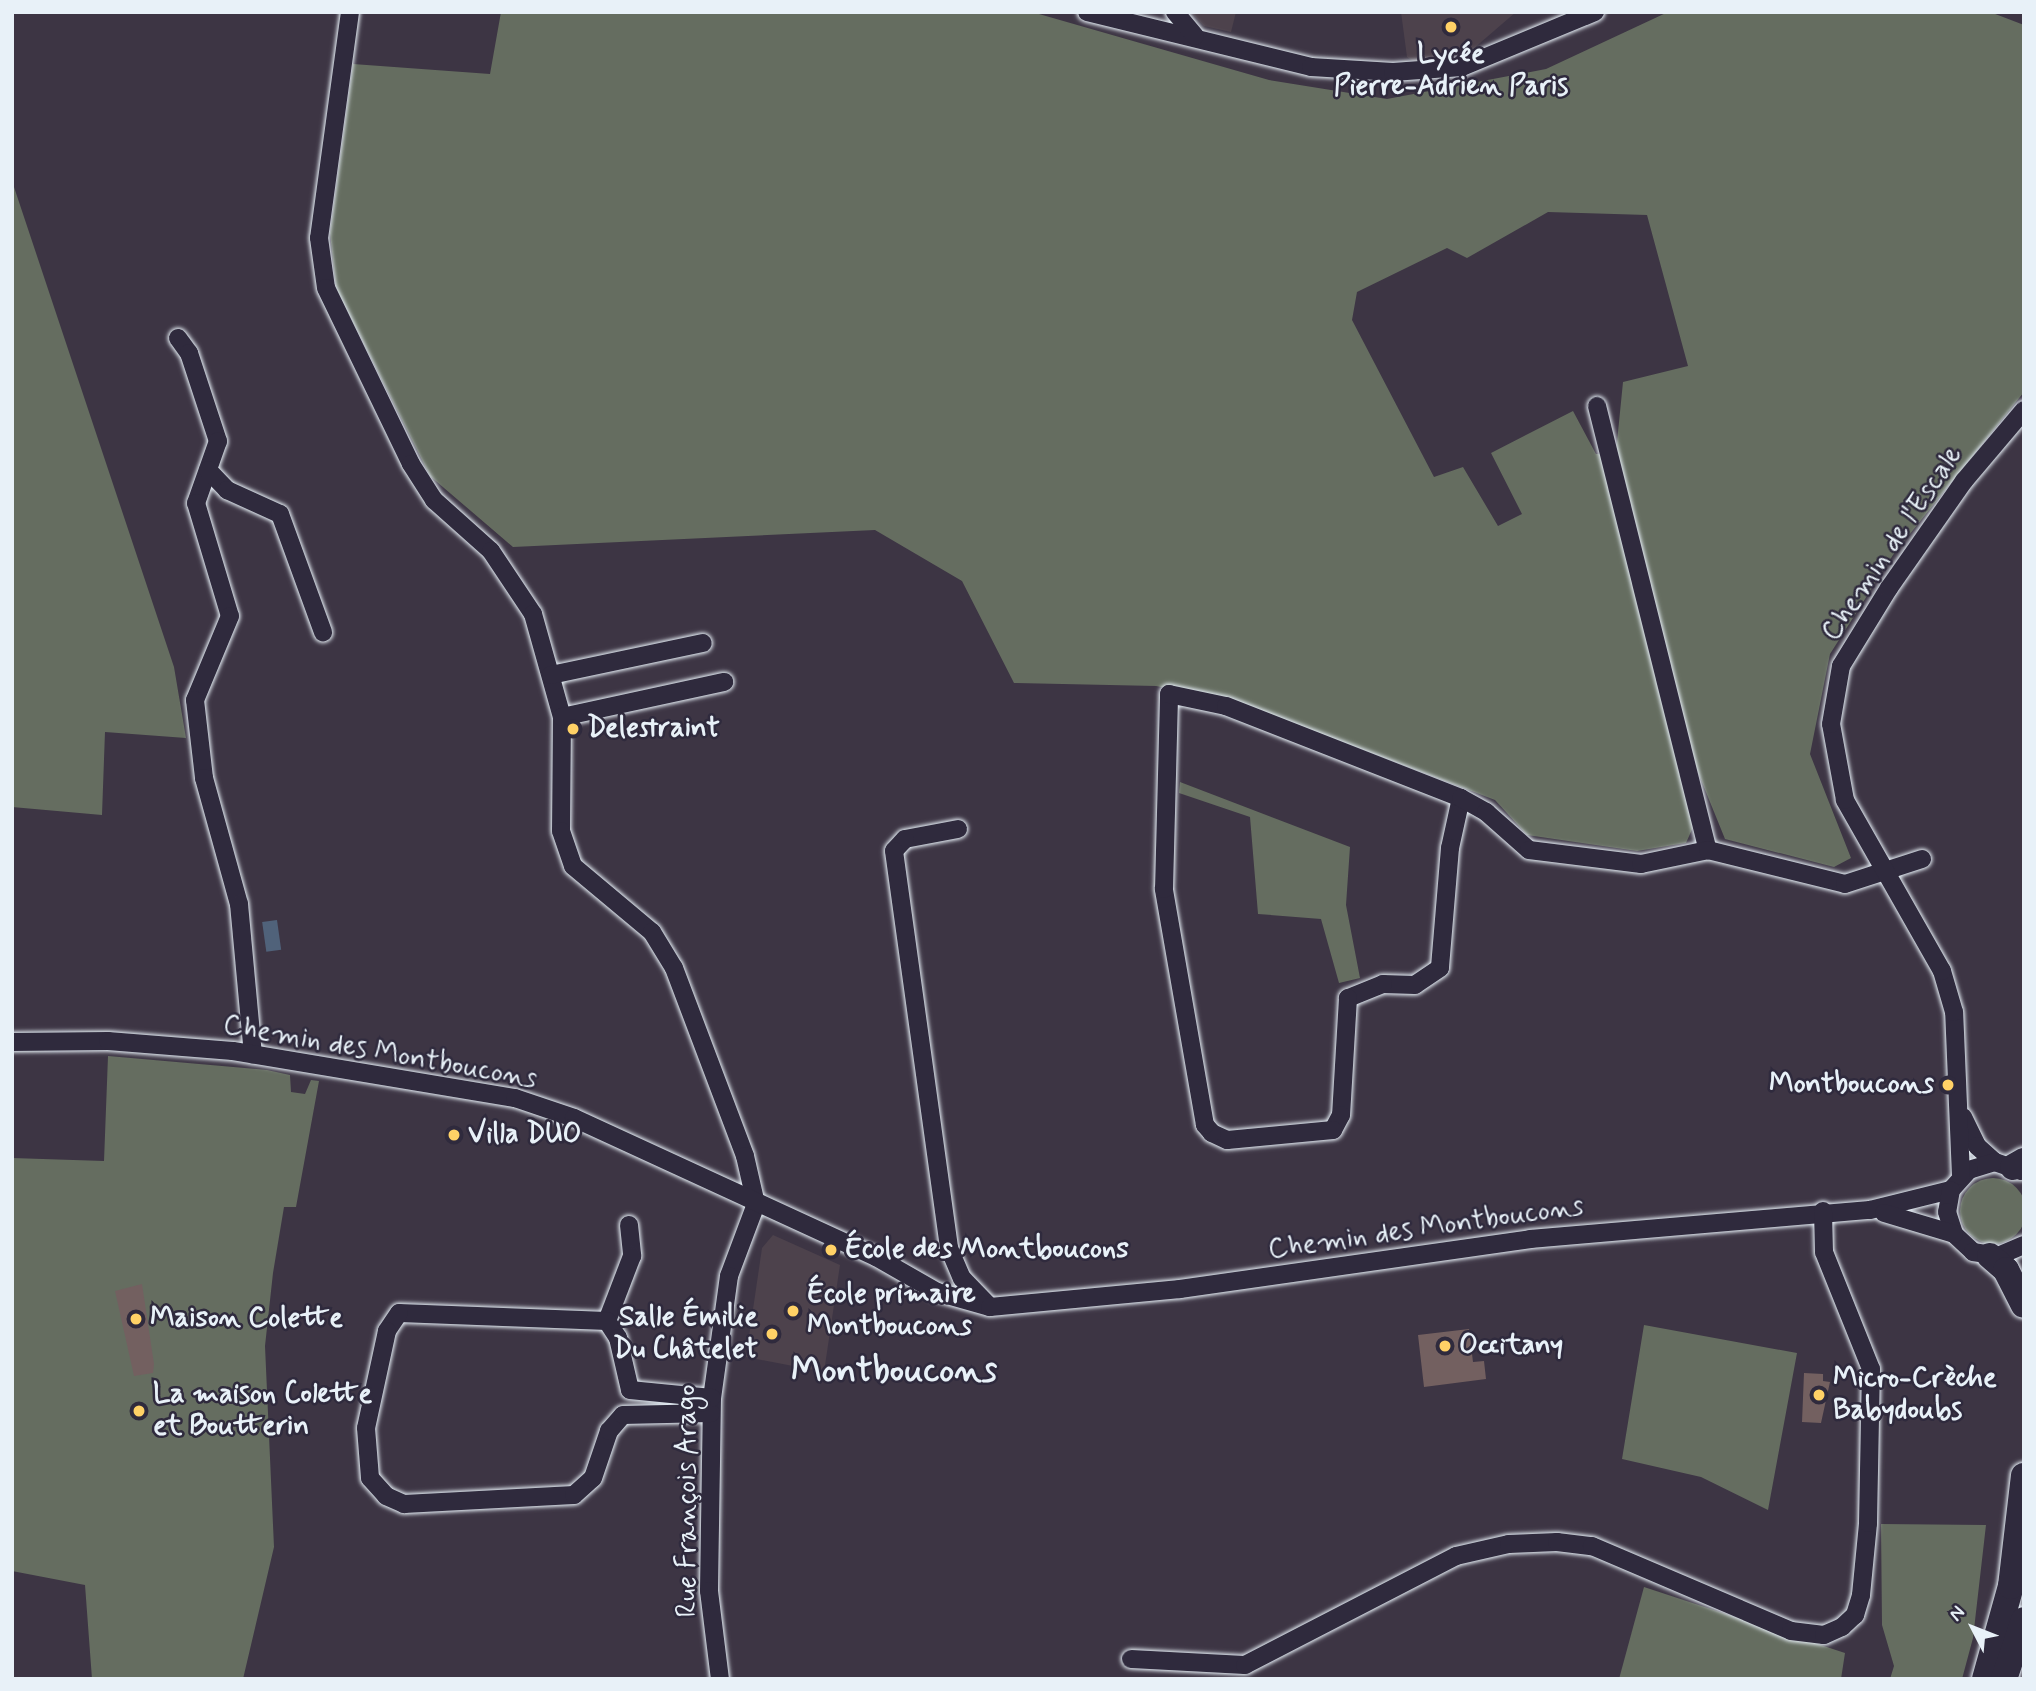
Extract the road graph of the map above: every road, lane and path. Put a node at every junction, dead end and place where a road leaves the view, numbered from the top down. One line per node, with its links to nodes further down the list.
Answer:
1 (350, 12): 12 (street)
2 (1087, 12): 5 (street)
3 (1175, 12): 5 (street)
4 (1595, 12): 5 (street)
5 (1195, 36)
6 (178, 338): 9 (street)
7 (1597, 406): 17 (street)
8 (2024, 410): 19 (street, Chemin de l'Escale)
9 (208, 470): 10 (street); 21 (street)
10 (323, 632)
11 (703, 643): 12 (street)
12 (551, 675): 14 (street)
13 (724, 682): 14 (street)
14 (562, 717): 25 (street)
15 (1461, 798): 15 (street); 17 (street)
16 (958, 829): 33 (street)
17 (1708, 850): 19 (street)
18 (1922, 859): 19 (street)
19 (1885, 875): 22 (street, Chemin de l'Escale)
20 (12, 1042): 21 (street, Chemin des Montboucons)
21 (253, 1054): 25 (street, Chemin des Montboucons)
22 (1959, 1111): 23 (street, Chemin de l'Escale); 24 (street, Chemin de l'Escale)
23 (2014, 1166): 24 (street, Chemin des Montboucons)
24 (1956, 1183): 26 (street, Chemin des Montboucons); 29 (street, Chemin de l'Escale)
25 (756, 1204): 33 (street, Chemin des Montboucons); 35 (street, Rue François Arago)
26 (1870, 1210): 27 (street, Chemin des Montboucons); 29 (street, Chemin des Montboucons)
27 (1823, 1211): 33 (street, Chemin des Montboucons); 38 (street)
28 (629, 1225): 34 (street)
29 (1954, 1234): 31 (street)
30 (2024, 1245): 31 (street)
31 (1990, 1256): 32 (highway)
32 (2024, 1305)
33 (990, 1307)
34 (607, 1321): 35 (street); 35 (street)
35 (711, 1406): 39 (street, Rue François Arago)
36 (2024, 1476): 40 (highway)
37 (2024, 1620): 41 (highway)
38 (1131, 1659)
39 (720, 1679)
40 (1985, 1679)
41 (2004, 1679)

